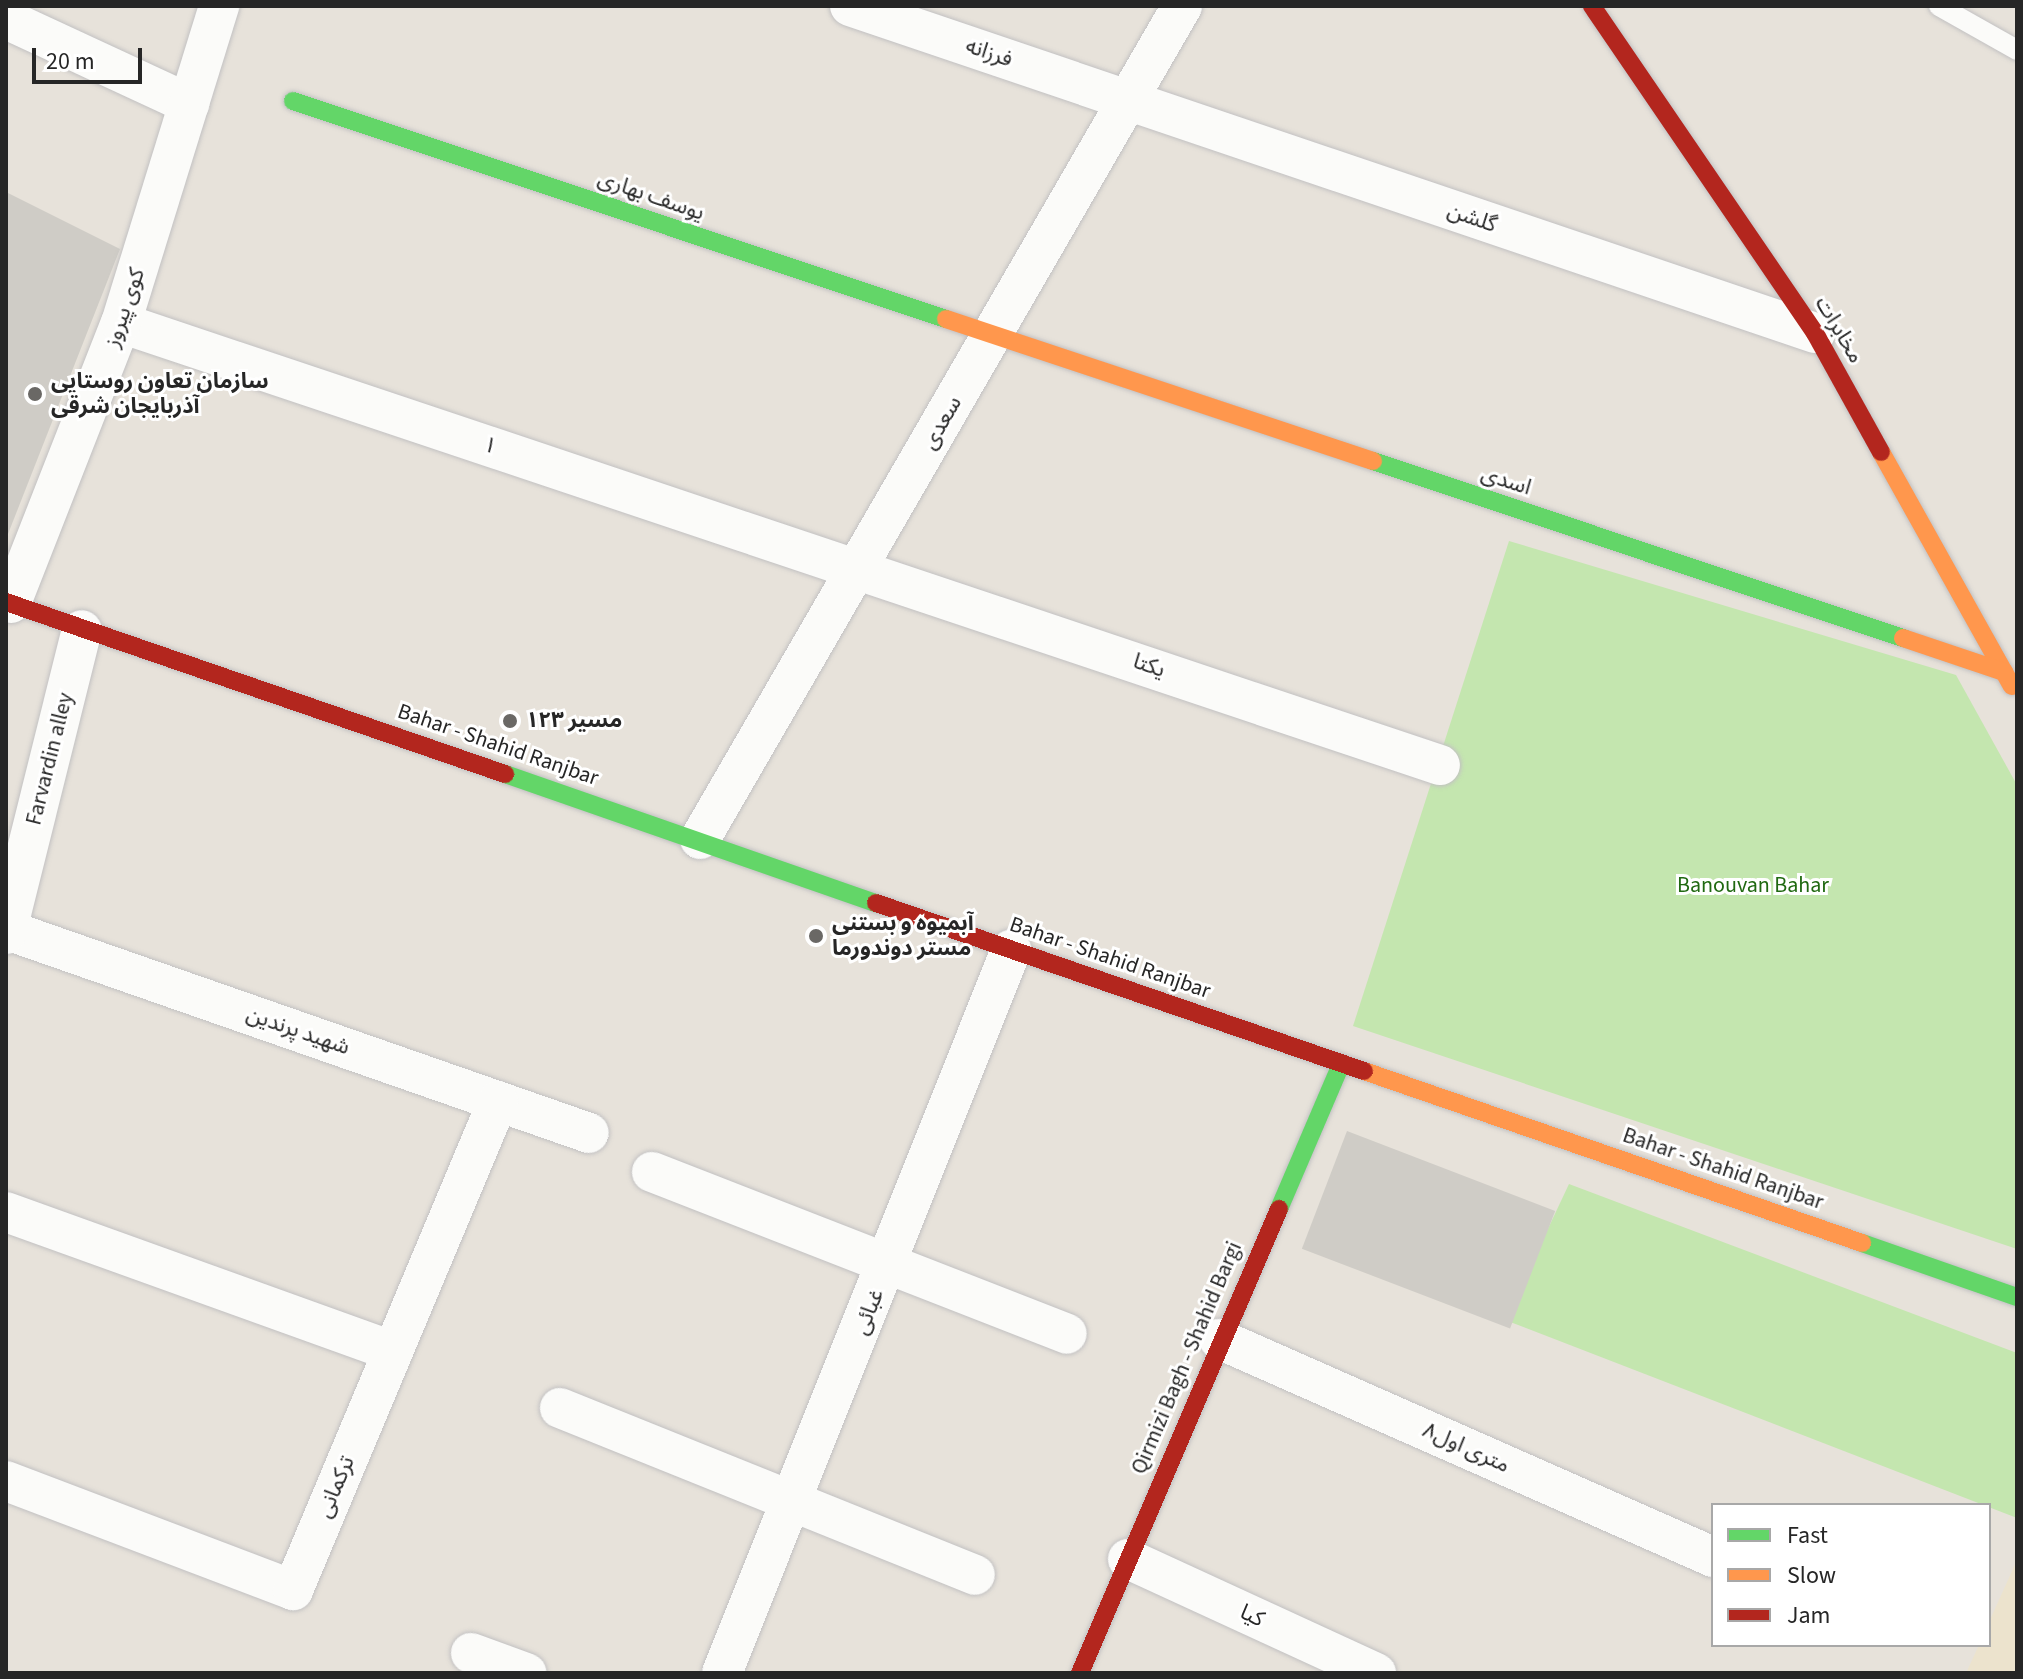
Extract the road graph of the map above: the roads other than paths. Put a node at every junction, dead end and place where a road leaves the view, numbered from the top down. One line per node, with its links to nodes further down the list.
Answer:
1 (219, 6): 10 (street, کوی پیروز)
2 (850, 6): 8 (street, فرزانه)
3 (1182, 6): 8 (street, سعدی)
4 (1592, 6): 12 (street, مخابرات)
5 (1939, 6): 7 (lane)
6 (6, 19): 10 (street)
7 (2017, 50)
8 (1129, 100): 12 (street, گلشن); 13 (street, سعدی)
9 (293, 101): 13 (street, یوسف بهاری)
10 (189, 104): 11 (street, کوی پیروز)
11 (121, 323): 14 (street, ۱); 15 (street, کوی پیروز)
12 (1815, 333): 17 (street, مخابرات)
13 (992, 336): 14 (street, سعدی); 17 (street, اسدی)
14 (858, 568): 19 (street, یکتا); 20 (street, سعدی)
15 (8, 603): 16 (street, Bahar - Shahid Ranjbar)
16 (82, 630): 20 (street, Bahar - Shahid Ranjbar); 21 (street, Farvardin alley)
17 (2004, 672): 18 (street, مخابرات)
18 (2017, 695)
19 (1440, 765)
20 (700, 839): 22 (street, Bahar - Shahid Ranjbar)
21 (7, 932): 24 (street, شهید پرندین)
22 (1011, 950): 23 (street, Bahar - Shahid Ranjbar); 28 (street, غبائی)
23 (1341, 1064): 29 (street, Bahar - Shahid Ranjbar); 31 (street, Qirmizi Bagh - Shahid Bargi)
24 (498, 1101): 25 (street, شهید پرندین); 32 (street, ترکمانی)
25 (589, 1133)
26 (652, 1172): 28 (street)
27 (6, 1212): 32 (street)
28 (888, 1266): 30 (street); 35 (street, غبائی)
29 (2017, 1297)
30 (1067, 1334)
31 (1219, 1339): 36 (street, ۸متری اول); 37 (street, Qirmizi Bagh - Shahid Bargi)
32 (393, 1351): 34 (street, ترکمانی)
33 (560, 1408): 35 (street)
34 (6, 1481)
35 (793, 1500): 38 (street); 41 (street, غبائی)
36 (1711, 1556)
37 (1128, 1559): 42 (street, Qirmizi Bagh - Shahid Bargi); 43 (street, کیا)
38 (975, 1575)
39 (471, 1653): 40 (street)
40 (526, 1673)
41 (722, 1673)
42 (1080, 1673)
43 (1376, 1673)

